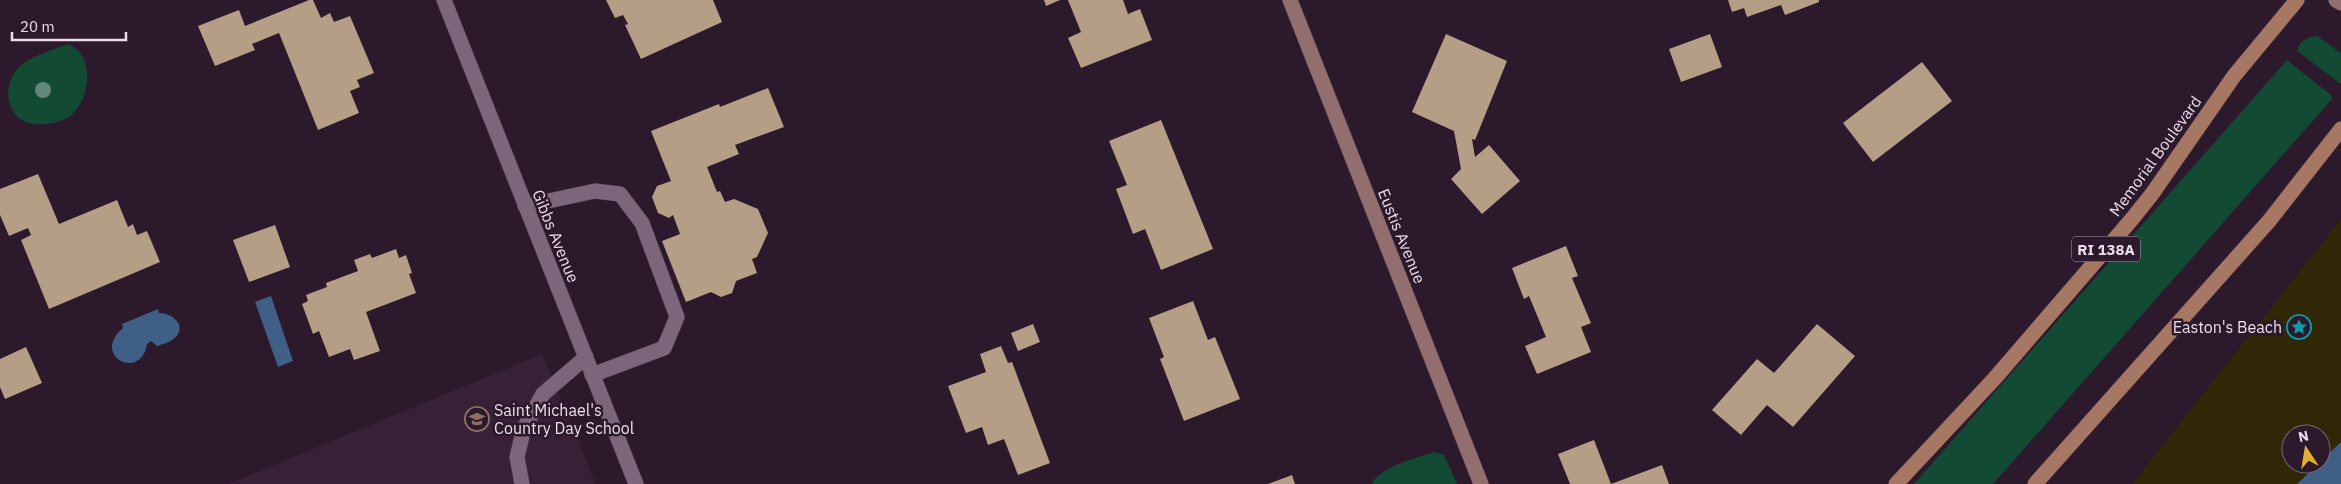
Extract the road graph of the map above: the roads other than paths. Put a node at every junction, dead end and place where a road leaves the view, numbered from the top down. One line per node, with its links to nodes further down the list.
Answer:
1 (444, 0): 7 (street, Gibbs Avenue)
2 (1290, 0): 12 (street, Eustis Avenue)
3 (2297, 0): 13 (main road, Memorial Boulevard / RI 138A)
4 (2336, 0): 5 (street)
5 (2341, 3)
6 (2341, 129): 14 (main road)
7 (525, 206): 8 (street, Gibbs Avenue); 9 (street)
8 (586, 357): 9 (street, Gibbs Avenue); 10 (street)
9 (592, 375): 11 (street, Gibbs Avenue)
10 (522, 484)
11 (636, 484)
12 (1481, 484)
13 (1896, 484)
14 (2035, 484)

